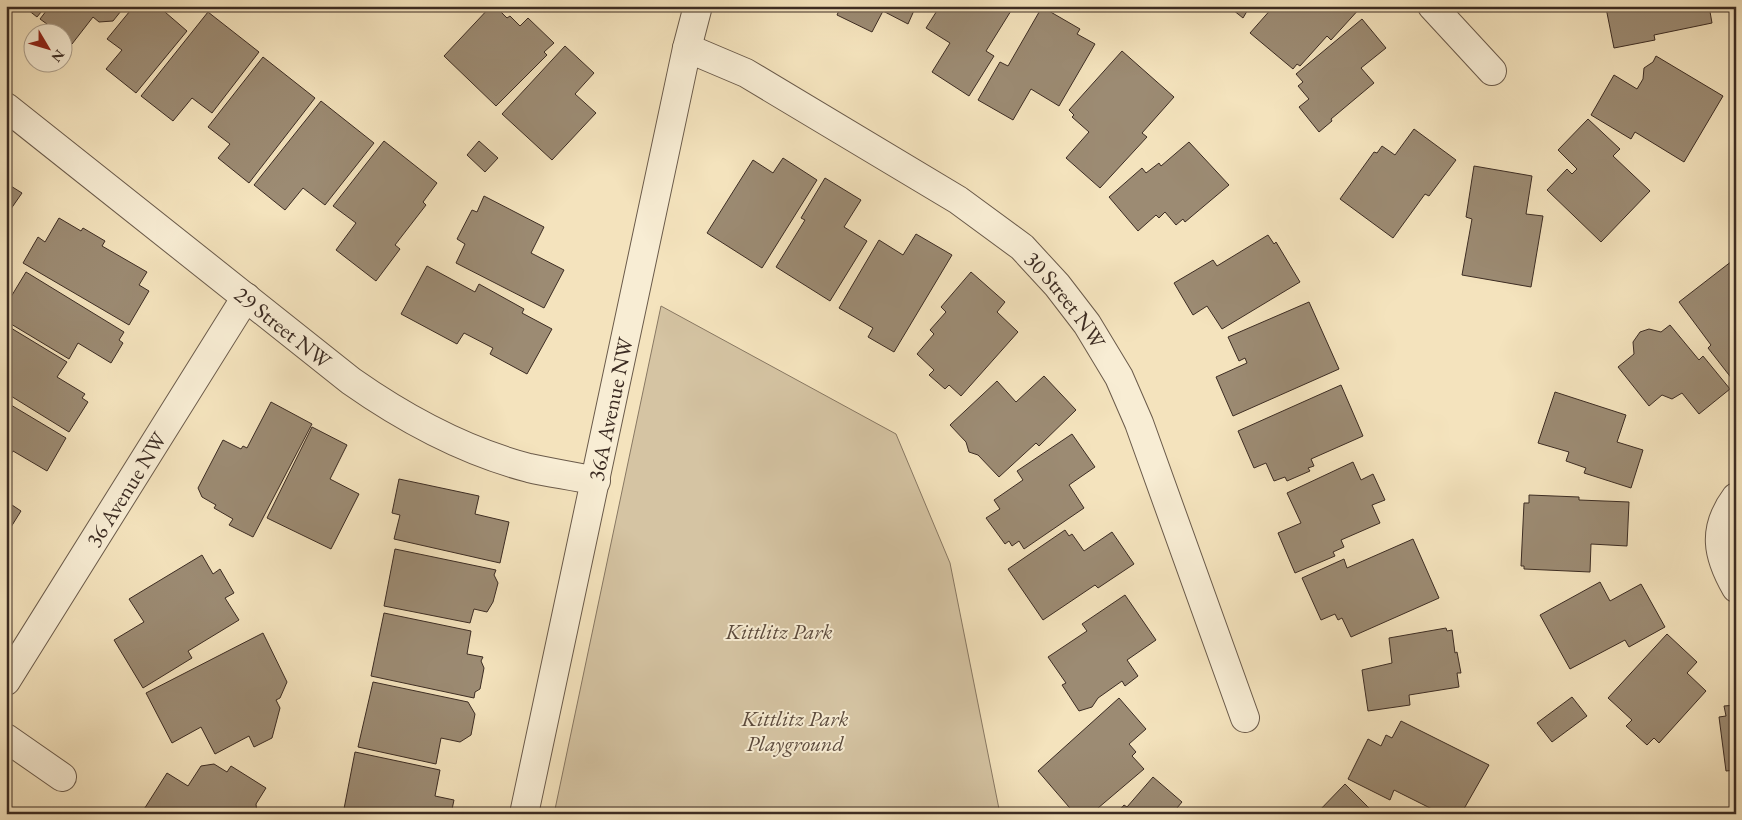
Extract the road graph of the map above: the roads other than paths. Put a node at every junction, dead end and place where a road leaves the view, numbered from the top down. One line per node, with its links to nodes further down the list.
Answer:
1 (698, 6): 3 (street, 36A Avenue NW)
2 (1432, 6): 4 (street)
3 (687, 48): 7 (street, 36A Avenue NW); 11 (street, 30 Street NW)
4 (1492, 70)
5 (6, 107): 6 (street, 29 Street NW)
6 (246, 297): 7 (street, 29 Street NW); 10 (street, 36 Avenue NW)
7 (596, 481): 14 (street, 36A Avenue NW)
8 (1736, 497): 9 (street)
9 (1736, 588)
10 (6, 681)
11 (1245, 718)
12 (6, 738): 13 (street)
13 (62, 777)
14 (524, 814)

